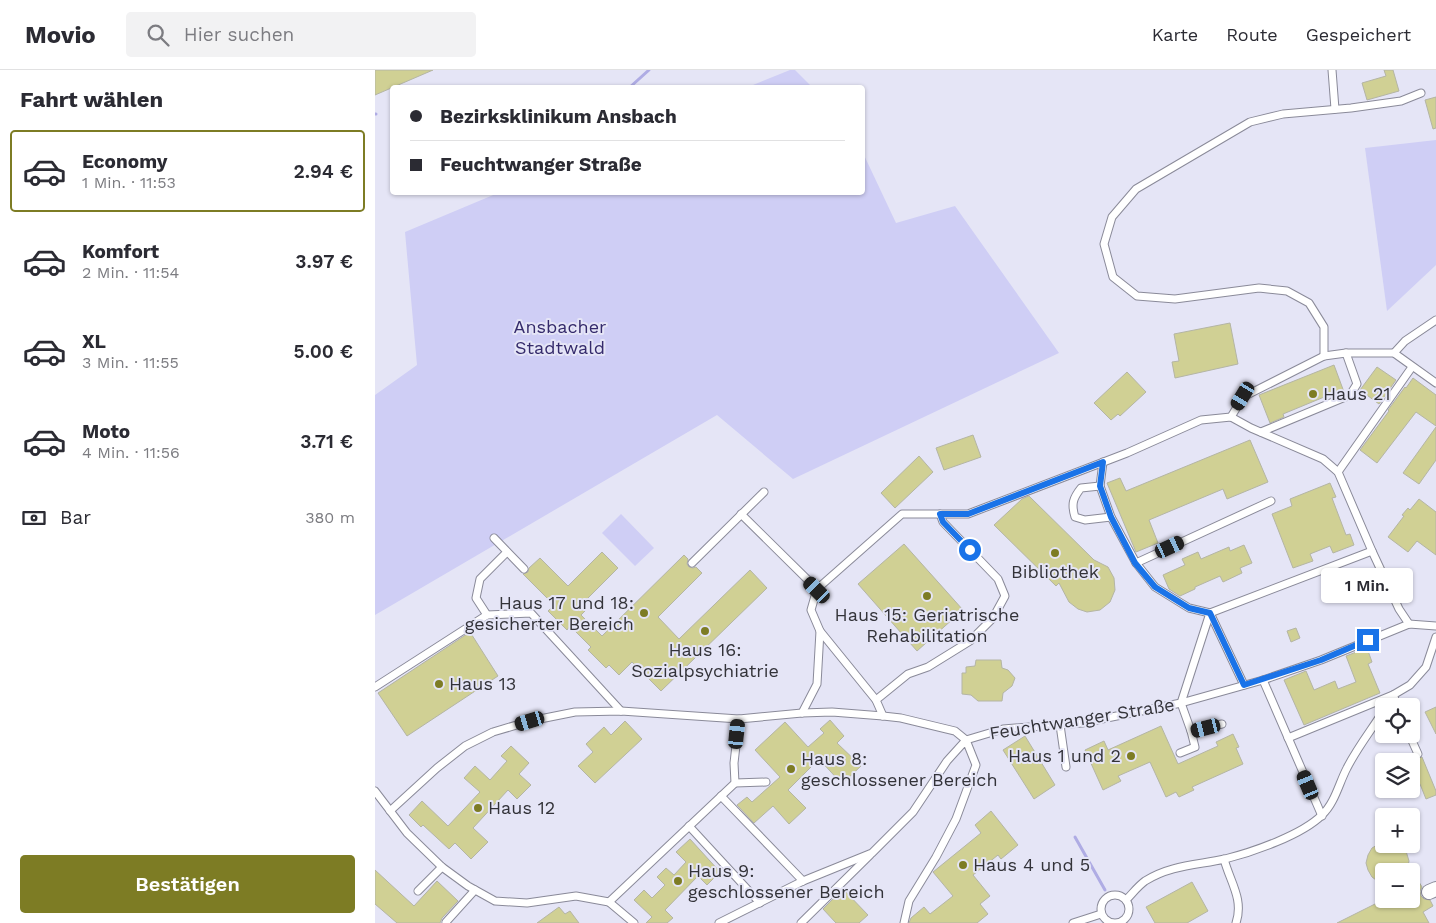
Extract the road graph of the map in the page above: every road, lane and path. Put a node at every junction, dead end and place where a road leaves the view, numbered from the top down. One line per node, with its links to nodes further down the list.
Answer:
1 (1332, 70): 3 (lane)
2 (1421, 94): 3 (lane)
3 (1335, 109): 7 (lane)
4 (1436, 320): 6 (lane)
5 (1346, 353): 6 (lane); 7 (lane); 11 (lane)
6 (1394, 353): 8 (lane)
7 (1324, 356): 10 (lane)
8 (1412, 367): 9 (lane); 13 (lane)
9 (1436, 383)
10 (1231, 417): 11 (lane); 12 (lane)
11 (1261, 432): 13 (lane)
12 (1103, 462): 14 (lane); 18 (lane)
13 (1338, 472): 21 (lane)
14 (1100, 486): 19 (lane); 19 (lane)
15 (764, 492): 17 (lane)
16 (1271, 501): 24 (lane)
17 (741, 514): 23 (lane); 26 (lane)
18 (940, 514): 26 (lane); 39 (lane)
19 (1111, 517): 24 (lane)
20 (494, 538): 22 (lane)
21 (1372, 551): 27 (lane); 29 (lane)
22 (507, 552): 25 (lane); 28 (lane)
23 (692, 563)
24 (1135, 563): 27 (lane)
25 (524, 569)
26 (817, 590): 31 (lane)
27 (1210, 613): 34 (lane); 40 (lane)
28 (487, 615): 35 (lane); 41 (lane)
29 (1409, 624): 30 (lane, Feuchtwanger Straße); 33 (lane, Feuchtwanger Straße)
30 (1436, 626)
31 (820, 631): 39 (lane); 42 (lane)
32 (1436, 637): 36 (lane)
33 (1263, 680): 34 (lane, Feuchtwanger Straße); 49 (lane)
34 (1244, 685): 40 (lane, Feuchtwanger Straße)
35 (375, 686)
36 (1393, 695): 37 (lane); 38 (lane); 49 (lane)
37 (1391, 698)
38 (1394, 698)
39 (877, 700): 43 (lane)
40 (1181, 703): 47 (lane, Feuchtwanger Straße); 48 (lane)
41 (621, 710): 44 (lane, Feuchtwanger Straße); 57 (lane, Feuchtwanger Straße)
42 (801, 713): 43 (lane, Feuchtwanger Straße); 44 (lane, Feuchtwanger Straße)
43 (883, 716): 50 (lane, Feuchtwanger Straße)
44 (739, 719): 54 (lane)
45 (1222, 724): 48 (lane)
46 (1375, 724): 58 (lane)
47 (1060, 725): 50 (lane, Feuchtwanger Straße); 52 (lane)
48 (1191, 731): 51 (lane)
49 (1288, 738): 58 (lane)
50 (966, 740): 60 (lane); 74 (lane)
51 (1180, 752)
52 (1066, 767)
53 (766, 782): 54 (lane)
54 (735, 783): 56 (lane)
55 (375, 791): 57 (lane)
56 (721, 796): 59 (lane); 63 (lane)
57 (390, 811): 62 (lane)
58 (1322, 816): 61 (lane)
59 (689, 826): 67 (lane); 68 (lane)
60 (872, 853): 63 (lane); 73 (lane)
61 (1224, 859): 66 (lane); 76 (lane)
62 (442, 867): 64 (lane); 65 (lane)
63 (803, 881): 68 (lane)
64 (475, 890): 67 (lane); 70 (lane)
65 (419, 891)
66 (1127, 900): 69 (lane); 69 (lane)
67 (609, 902): 71 (lane)
68 (760, 903): 72 (lane)
69 (1101, 914): 75 (lane)
70 (446, 922)
71 (634, 923)
72 (719, 923)
73 (801, 923)
74 (904, 923)
75 (1073, 923)
76 (1236, 923)

